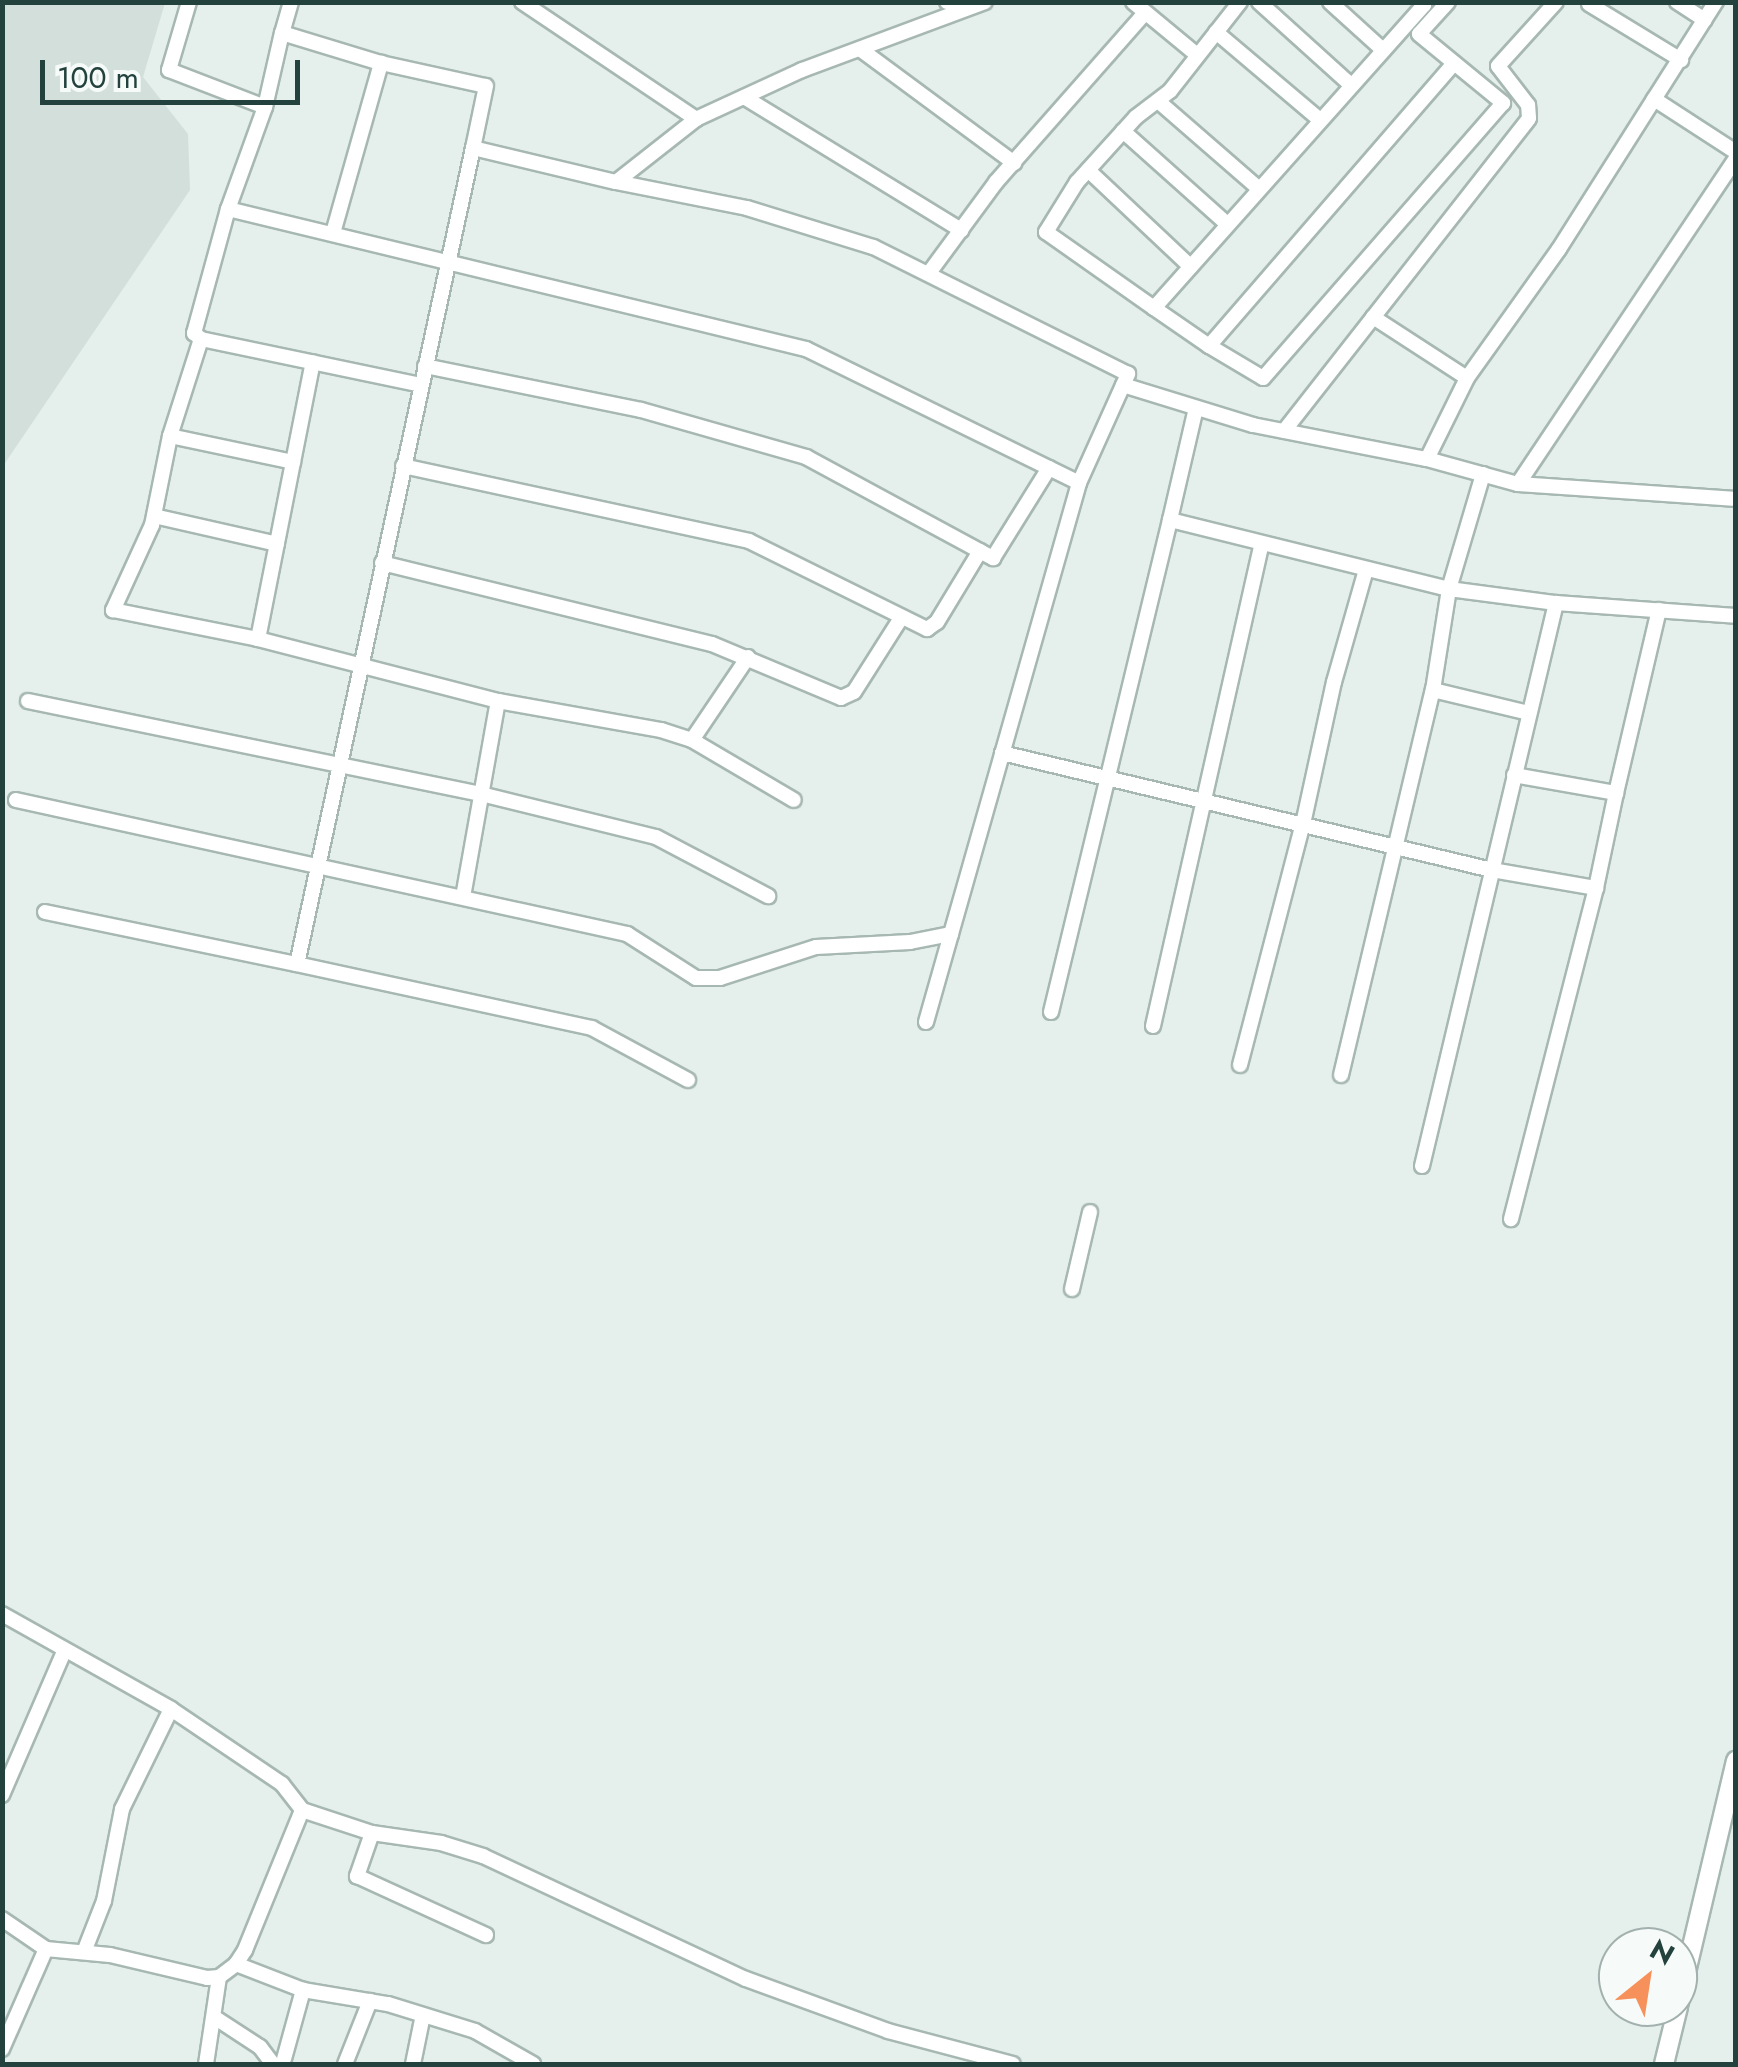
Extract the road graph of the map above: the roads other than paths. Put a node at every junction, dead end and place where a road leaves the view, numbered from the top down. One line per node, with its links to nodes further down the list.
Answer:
1 (189, 2): 32 (street)
2 (291, 2): 21 (street)
3 (522, 2): 18 (street)
4 (554, 2): 18 (street)
5 (947, 2): 15 (street)
6 (1133, 2): 17 (street)
7 (1240, 2): 20 (street)
8 (1260, 2): 28 (street)
9 (1330, 2): 23 (street)
10 (1421, 2): 23 (street)
11 (1448, 2): 27 (street)
12 (1556, 2): 50 (street)
13 (1677, 2): 19 (street)
14 (1716, 2): 19 (street)
15 (983, 4): 22 (street)
16 (1589, 4): 25 (street)
17 (1146, 13): 24 (street); 38 (street)
18 (546, 19): 33 (street)
19 (1705, 20): 25 (street)
20 (1216, 32): 24 (street); 34 (street)
21 (282, 33): 26 (street); 32 (street)
22 (860, 49): 29 (street); 38 (street)
23 (1384, 50): 28 (street)
24 (1197, 55): 31 (street)
25 (1681, 60): 30 (street)
26 (382, 63): 36 (street); 45 (street)
27 (1453, 64): 52 (street); 52 (street)
28 (1352, 85): 34 (street)
29 (744, 97): 33 (street); 44 (street)
30 (1654, 100): 37 (street); 55 (street)
31 (1158, 101): 35 (street); 41 (street)
32 (266, 107): 42 (street)
33 (696, 119): 40 (street)
34 (1320, 120): 41 (street)
35 (1124, 132): 39 (street); 43 (street)
36 (473, 148): 40 (street); 46 (street)
37 (1736, 155): 67 (street)
38 (1014, 163): 44 (street)
39 (1088, 170): 47 (street); 49 (street)
40 (616, 182): 48 (street)
41 (1258, 188): 43 (street)
42 (228, 210): 45 (street); 51 (street)
43 (1227, 224): 47 (street)
44 (961, 230): 48 (street)
45 (333, 233): 46 (street)
46 (448, 260): 54 (street); 64 (street)
47 (1191, 267): 49 (street)
48 (929, 273): 57 (street)
49 (1154, 308): 52 (street)
50 (1373, 318): 55 (street); 59 (street)
51 (201, 339): 53 (street); 60 (street)
52 (1208, 346)
53 (313, 362): 56 (street); 62 (street)
54 (424, 366): 56 (street); 73 (street)
55 (1467, 378): 61 (street)
56 (421, 384): 63 (street)
57 (1123, 386): 58 (street); 66 (street)
58 (1196, 408): 59 (street); 70 (street)
59 (1284, 432): 61 (street)
60 (170, 436): 62 (street); 69 (street)
61 (1427, 459): 65 (street)
62 (293, 462): 71 (street)
63 (403, 466): 74 (street); 80 (street)
64 (1050, 468): 66 (street); 73 (street)
65 (1483, 474): 67 (street); 76 (street)
66 (1079, 483): 89 (street)
67 (1518, 484): 68 (street)
68 (1736, 500)
69 (154, 516): 71 (street); 81 (street)
70 (1170, 520): 72 (street); 92 (street)
71 (277, 544): 81 (street)
72 (1261, 545): 75 (street); 95 (street)
73 (980, 551): 80 (street)
74 (382, 563): 82 (street); 83 (street)
75 (1366, 570): 76 (street); 98 (street)
76 (1449, 589): 77 (street); 84 (street)
77 (1556, 603): 78 (street); 87 (street)
78 (1658, 610): 79 (street); 93 (street)
79 (1736, 616)
80 (901, 618): 82 (street)
81 (258, 639): 83 (street)
82 (748, 657): 88 (street)
83 (360, 667): 86 (street); 90 (street)
84 (1433, 690): 87 (street); 99 (street)
85 (28, 702): 90 (street)
86 (498, 702): 88 (street); 94 (street)
87 (1529, 714): 91 (street)
88 (692, 740): 97 (street)
89 (1002, 753): 92 (street); 106 (street)
90 (339, 768): 94 (street); 100 (street)
91 (1514, 775): 93 (street); 101 (street)
92 (1108, 776): 95 (street); 108 (street)
93 (1616, 793): 102 (street)
94 (481, 794): 103 (street); 104 (street)
95 (1203, 799): 98 (street); 110 (street)
96 (16, 800): 100 (street)
97 (794, 800)
98 (1303, 824): 99 (street); 111 (street)
99 (1394, 846): 101 (street); 112 (street)
100 (318, 864): 104 (street); 107 (street)
101 (1492, 870): 102 (street); 114 (street)
102 (1596, 888): 116 (street)
103 (768, 896)
104 (463, 897): 106 (street)
105 (44, 912): 107 (street)
106 (951, 934): 109 (street)
107 (296, 964): 113 (street)
108 (1051, 1012)
109 (926, 1022)
110 (1153, 1026)
111 (1240, 1066)
112 (1341, 1075)
113 (688, 1080)
114 (1422, 1166)
115 (1090, 1212): 117 (street)
116 (1511, 1219)
117 (1072, 1289)
118 (2, 1614): 119 (street)
119 (64, 1652): 120 (street); 122 (street)
120 (171, 1709): 123 (street); 129 (street)
121 (1736, 1761): 126 (street)
122 (2, 1795)
123 (302, 1810): 124 (street); 130 (street)
124 (372, 1833): 127 (street); 143 (street)
125 (2, 1919): 128 (street)
126 (1697, 1927)
127 (486, 1935)
128 (46, 1948): 129 (street); 137 (street)
129 (84, 1952): 131 (street)
130 (236, 1964): 131 (street); 132 (street)
131 (219, 1976): 135 (street)
132 (303, 1990): 133 (street); 138 (street)
133 (370, 2000): 134 (street); 140 (street)
134 (423, 2015): 141 (street); 142 (street)
135 (214, 2017): 138 (street); 139 (street)
136 (1673, 2027): 144 (street)
137 (2, 2049)
138 (279, 2062)
139 (206, 2064)
140 (345, 2064)
141 (413, 2064)
142 (533, 2064)
143 (1013, 2064)
144 (1664, 2064)

